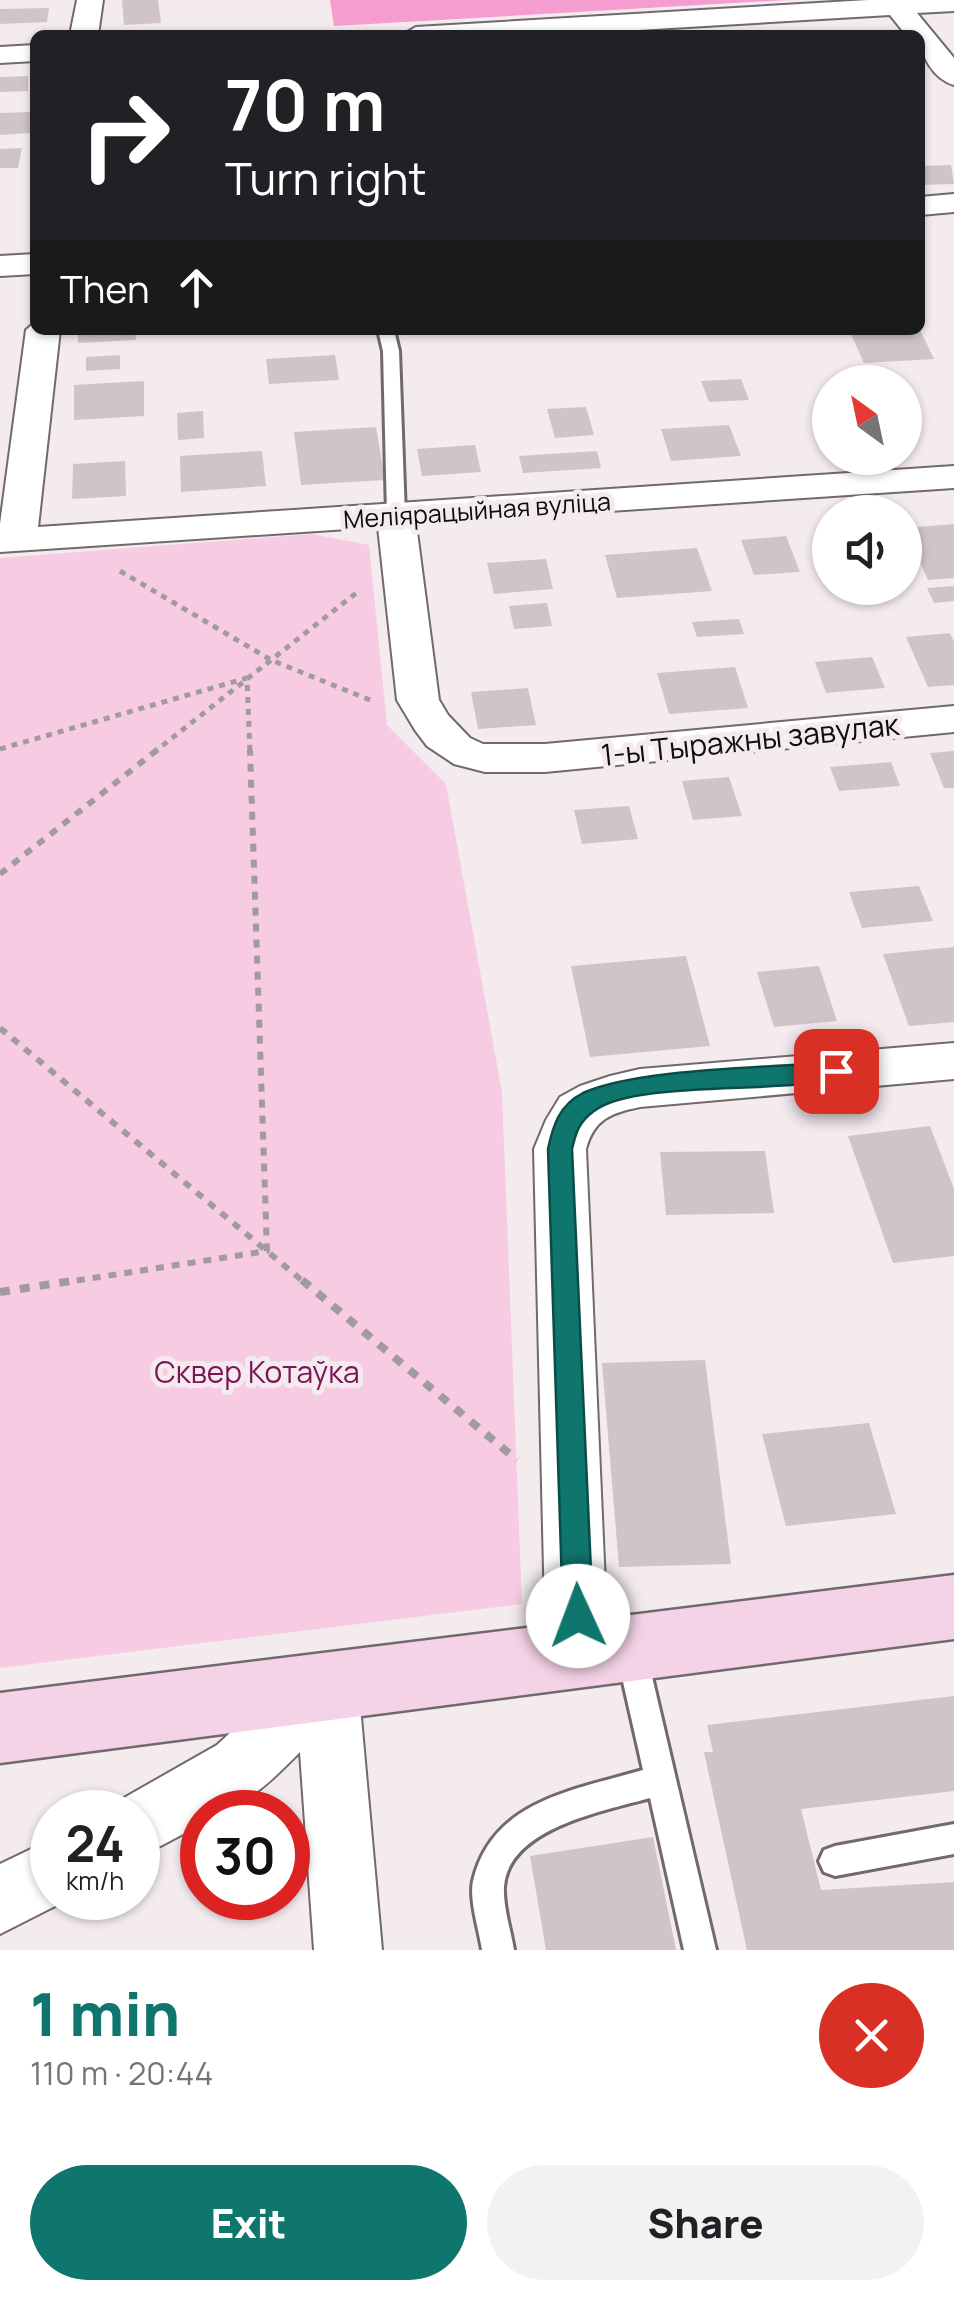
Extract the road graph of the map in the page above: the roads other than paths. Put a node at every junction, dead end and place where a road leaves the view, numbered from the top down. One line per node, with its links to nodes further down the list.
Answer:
1 (90, 0): 6 (street)
2 (564, 0): 5 (street)
3 (895, 3): 4 (street); 5 (street); 8 (street)
4 (954, 3)
5 (578, 28): 7 (street)
6 (85, 30)
7 (532, 30)
8 (917, 30)
9 (925, 40): 12 (street)
10 (30, 53): 11 (street)
11 (0, 55)
12 (954, 76)
13 (954, 203): 14 (street)
14 (925, 206)
15 (30, 264): 16 (street)
16 (0, 266)
17 (42, 335): 21 (street)
18 (387, 335): 20 (lane)
19 (954, 477): 20 (street, Меліярацыйная вуліца)
20 (396, 515): 21 (street, Меліярацыйная вуліца); 22 (street, 1-ы Тыражны завулак)
21 (8, 541)
22 (954, 719)
23 (954, 1060): 25 (street)
24 (954, 1607): 25 (street)
25 (603, 1651): 26 (street); 28 (lane)
26 (327, 1684): 27 (street); 29 (street); 34 (street)
27 (0, 1728)
28 (661, 1780): 35 (lane); 36 (lane)
29 (160, 1813)
30 (954, 1839): 31 (lane)
31 (835, 1861)
32 (30, 1884): 33 (street)
33 (0, 1900)
34 (348, 1950)
35 (498, 1950)
36 (700, 1950)

